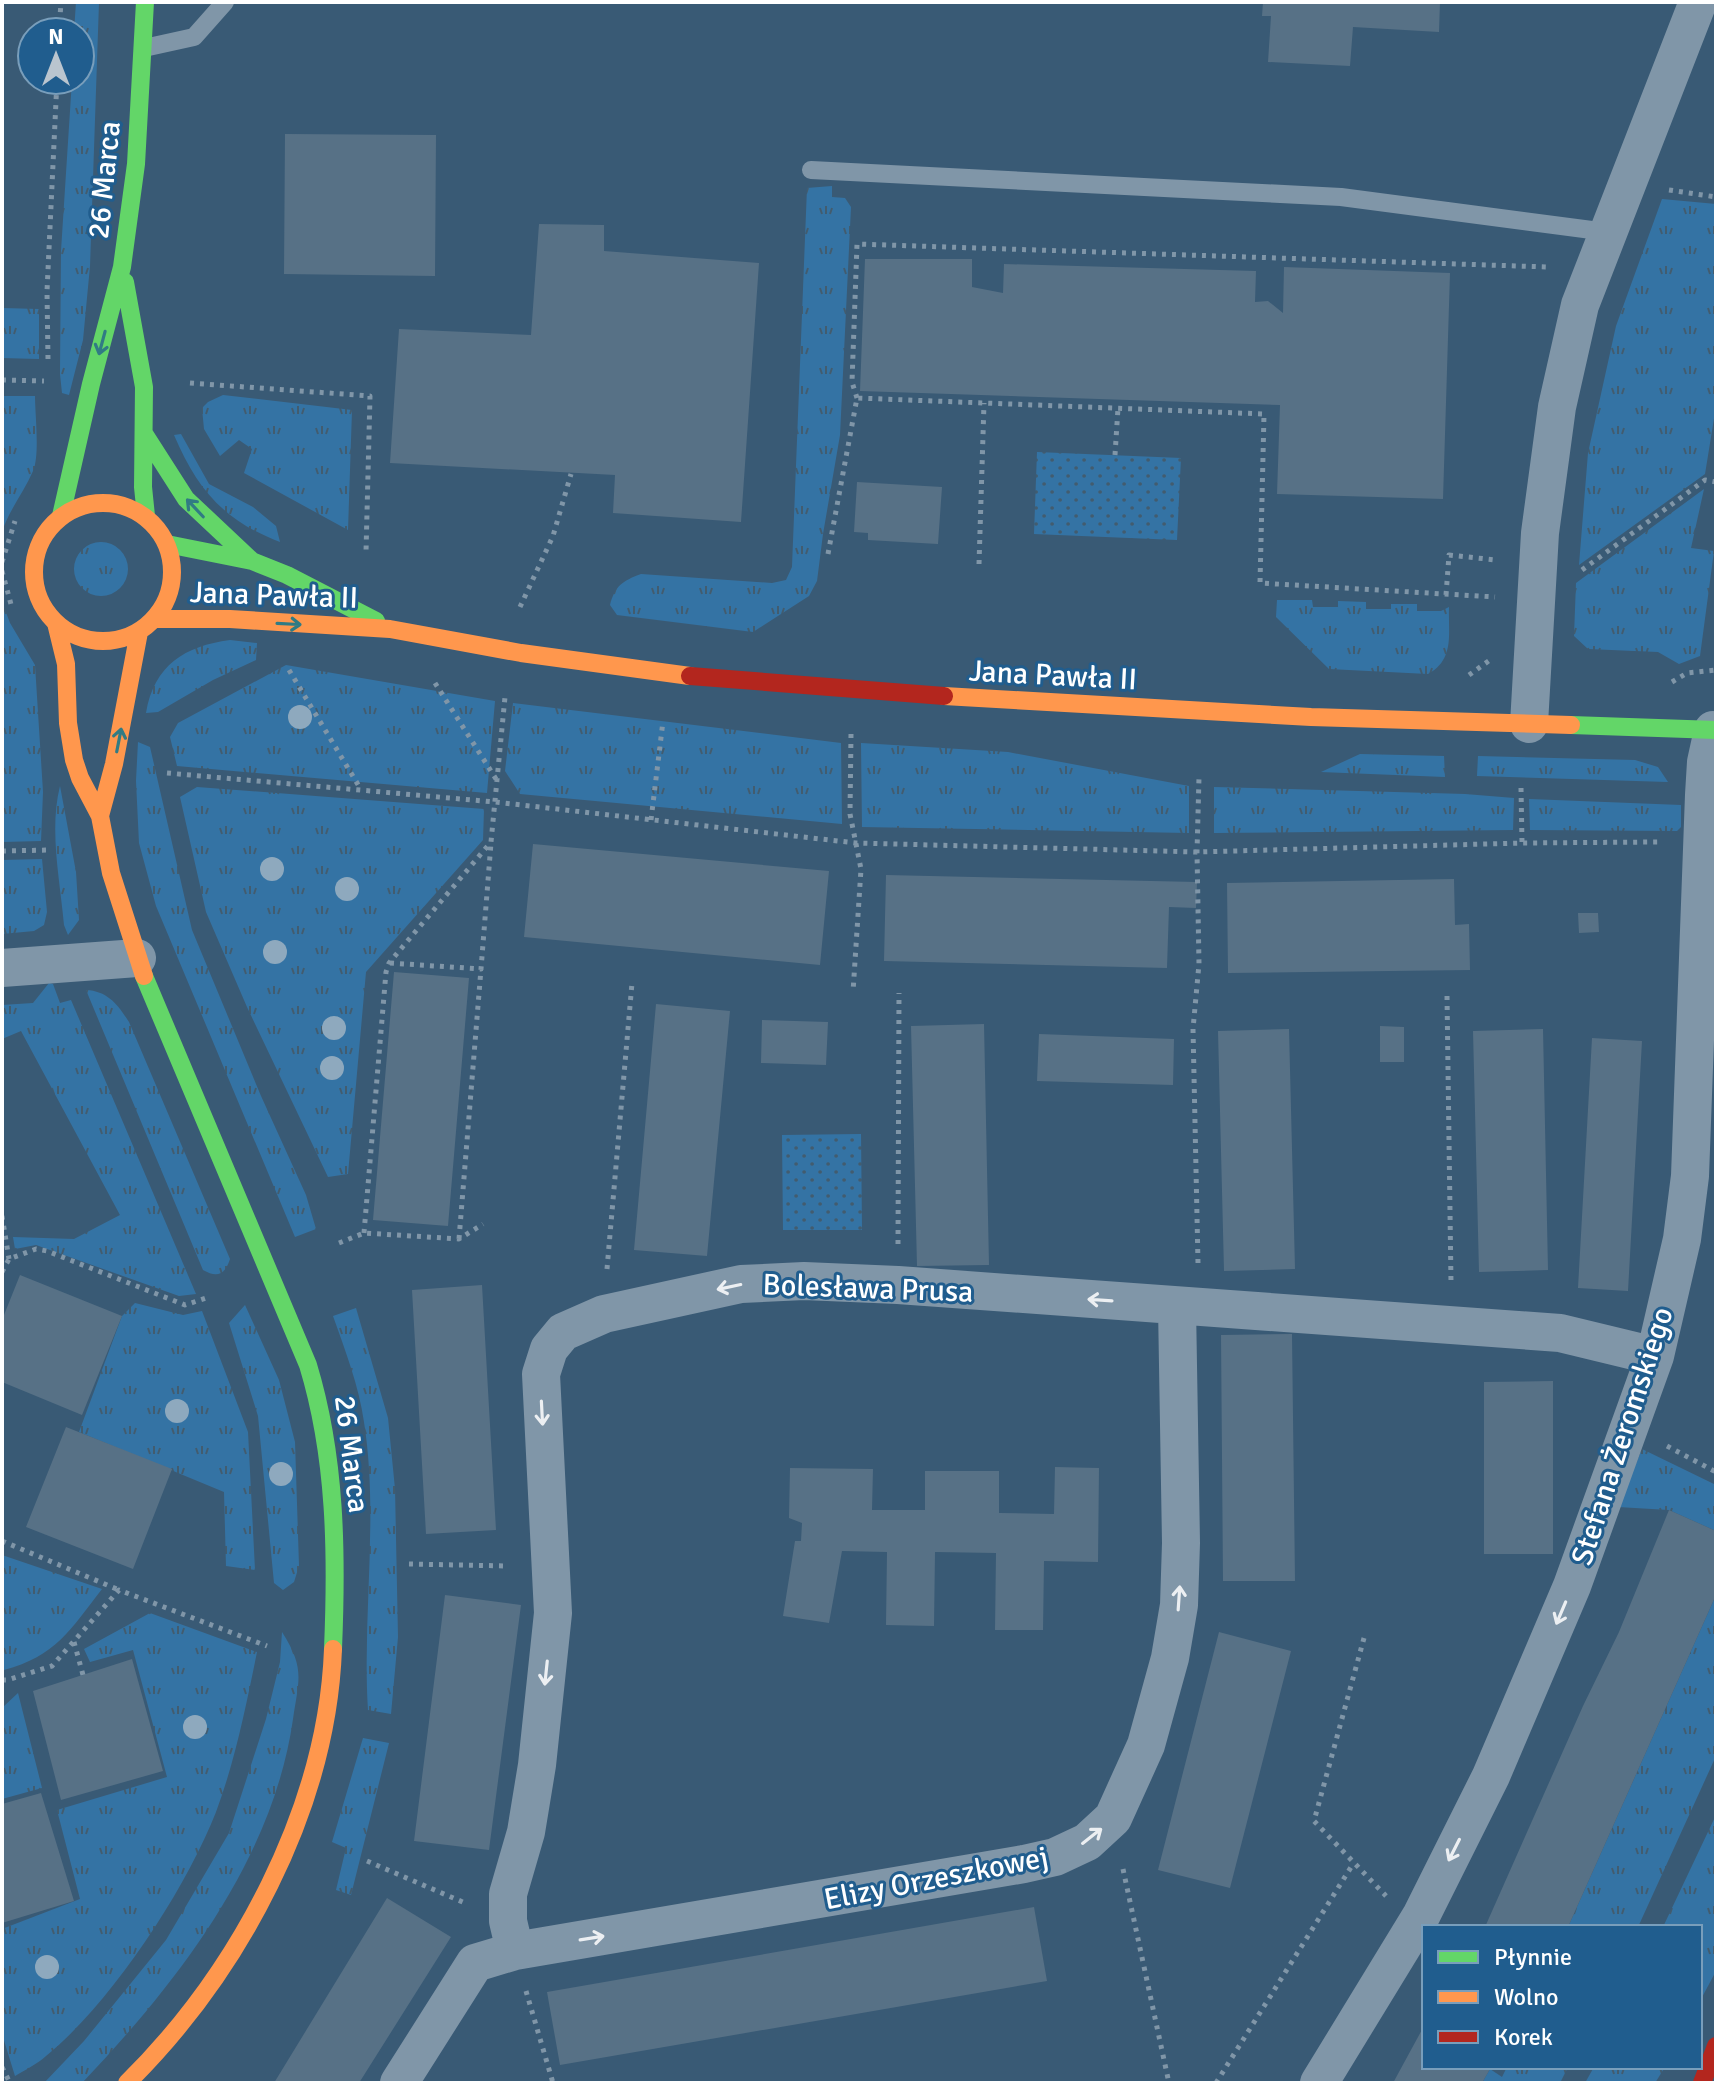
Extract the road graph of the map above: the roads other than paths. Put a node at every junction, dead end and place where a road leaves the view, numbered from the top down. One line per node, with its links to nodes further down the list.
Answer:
1 (145, 2): 4 (street, 26 Marca)
2 (225, 2): 4 (lane)
3 (1698, 2): 6 (street)
4 (144, 48): 7 (street, 26 Marca)
5 (811, 170): 6 (lane)
6 (1607, 232): 17 (street)
7 (122, 267): 8 (street, 26 Marca); 9 (street, 26 Marca, one-way to 9)
8 (145, 435): 10 (street, 26 Marca); 12 (street, one-way to 8)
9 (61, 516): 10 (street); 14 (street)
10 (146, 516): 11 (street)
11 (167, 544): 12 (street, Jana Pawła II); 13 (street)
12 (252, 561): 15 (street, Jana Pawła II)
13 (155, 619): 15 (street, Jana Pawła II, one-way to 15); 16 (street)
14 (56, 623): 16 (street); 19 (street, 26 Marca)
15 (390, 629): 17 (street, Jana Pawła II)
16 (139, 632): 19 (street, 26 Marca, one-way to 16)
17 (1529, 724): 18 (street, Jana Pawła II)
18 (1715, 725): 23 (street, Stefana Żeromskiego)
19 (100, 816): 20 (street, 26 Marca)
20 (137, 958): 21 (street); 26 (street, 26 Marca)
21 (2, 968)
22 (1188, 1307): 23 (street, Bolesława Prusa); 24 (street, Elizy Orzeszkowej, one-way to 22); 24 (street, Bolesława Prusa, one-way to 24)
23 (1655, 1356): 28 (street, Stefana Żeromskiego, one-way to 28)
24 (512, 1936): 27 (street)
25 (1716, 2046): 29 (street)
26 (127, 2083)
27 (399, 2083)
28 (1319, 2083)
29 (1702, 2083)

